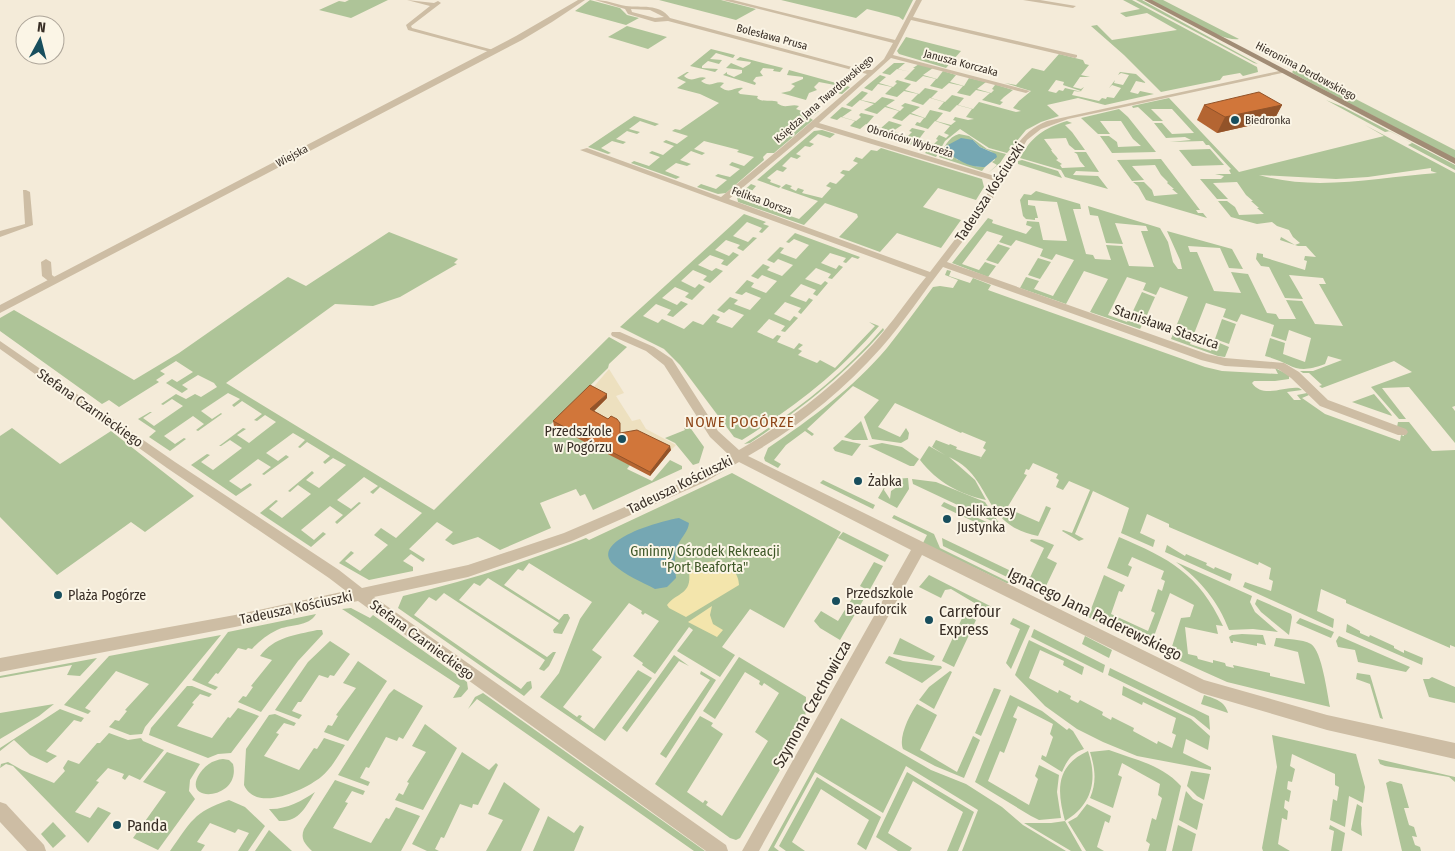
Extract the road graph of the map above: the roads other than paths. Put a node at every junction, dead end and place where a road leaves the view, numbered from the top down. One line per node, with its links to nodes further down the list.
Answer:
1 (410, 0): 11 (street)
2 (582, 0): 11 (street, Wiejska)
3 (598, 0): 15 (street, Bolesława Prusa)
4 (726, 0): 10 (street)
5 (919, 0): 9 (street, Księdza Jana Twardowskiego)
6 (1026, 0): 8 (street)
7 (1147, 0): 14 (main road, Hieronima Derdowskiego)
8 (1073, 6)
9 (911, 18): 10 (street, Księdza Jana Twardowskiego); 13 (street)
10 (897, 42): 12 (street, Księdza Jana Twardowskiego)
11 (494, 51): 27 (street, Wiejska)
12 (890, 56): 15 (street, Księdza Jana Twardowskiego); 16 (street, Janusza Korczaka)
13 (1075, 56)
14 (1282, 71): 19 (main road, Hieronima Derdowskiego); 20 (street, Tadeusza Kościuszki)
15 (872, 72): 17 (street, Księdza Jana Twardowskiego)
16 (1026, 91)
17 (814, 124): 20 (street, Obrońców Wybrzeża); 22 (street, Księdza Jana Twardowskiego)
18 (584, 150): 22 (street, Feliksa Dorsza)
19 (1455, 161)
20 (1000, 180): 25 (street, Tadeusza Kościuszki)
21 (26, 192): 23 (street)
22 (724, 199): 26 (street, Feliksa Dorsza)
23 (0, 234)
24 (46, 262): 27 (street)
25 (942, 263): 26 (street, Tadeusza Kościuszki); 31 (street, Stanisława Staszica)
26 (932, 276): 32 (street, Tadeusza Kościuszki)
27 (54, 281): 28 (street, Wiejska)
28 (0, 309)
29 (616, 334): 32 (street, Ignacego Jana Paderewskiego)
30 (0, 344): 34 (street, Stefana Czarnieckiego)
31 (1402, 432)
32 (739, 457): 33 (street, Ignacego Jana Paderewskiego); 34 (street, Tadeusza Kościuszki)
33 (920, 548): 36 (street, Ignacego Jana Paderewskiego); 40 (street, Szymona Czechowicza)
34 (361, 595): 35 (street, Tadeusza Kościuszki); 39 (street, Stefana Czarnieckiego)
35 (0, 665)
36 (1455, 751)
37 (0, 810): 38 (street)
38 (38, 851)
39 (720, 851)
40 (750, 851)

